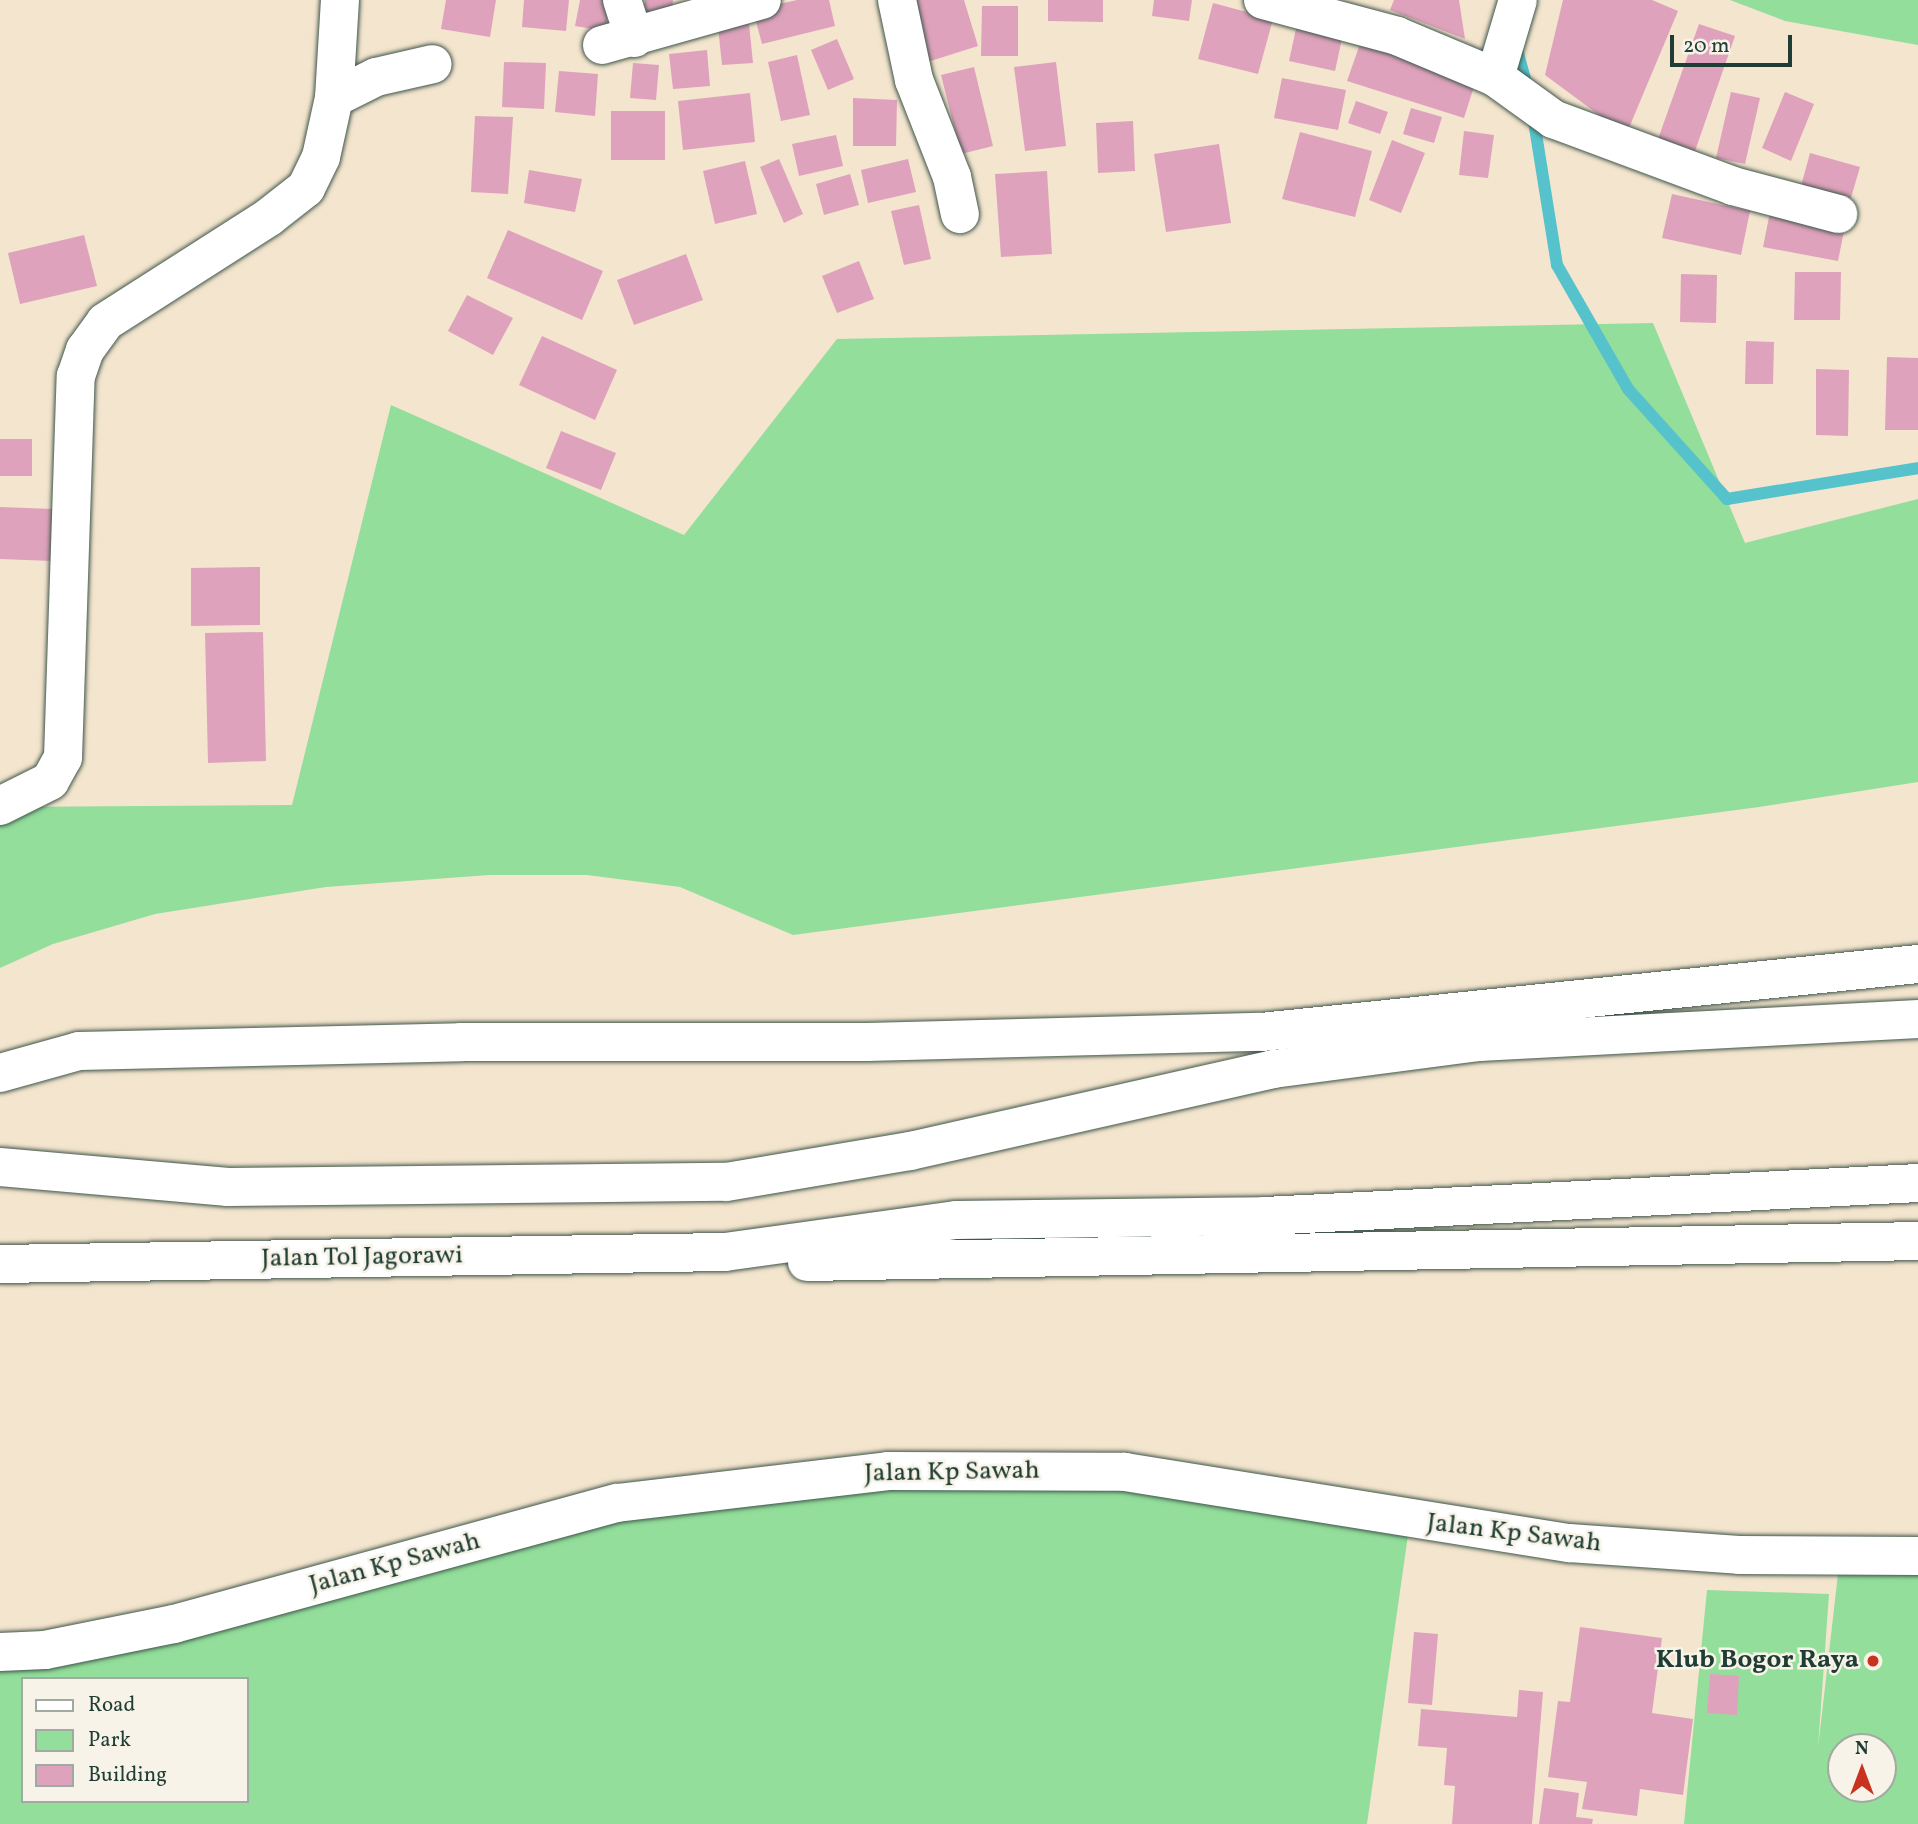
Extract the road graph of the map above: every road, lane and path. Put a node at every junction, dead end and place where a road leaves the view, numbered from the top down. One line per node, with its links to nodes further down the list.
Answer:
1 (340, 0): 9 (main road)
2 (622, 0): 3 (main road)
3 (762, 0)
4 (897, 0): 10 (main road)
5 (1263, 0): 8 (main road)
6 (1518, 0): 8 (main road)
7 (433, 64): 9 (main road)
8 (1494, 77): 11 (main road)
9 (334, 98): 12 (main road)
10 (960, 214)
11 (1838, 214)
12 (0, 806)
13 (1918, 964): 15 (main road)
14 (1918, 1019): 16 (main road)
15 (0, 1073)
16 (0, 1167)
17 (1918, 1183): 19 (main road)
18 (1918, 1241): 19 (main road)
19 (725, 1252): 20 (main road, Jalan Tol Jagorawi)
20 (0, 1264)
21 (1918, 1556): 22 (main road, Jalan Kp Sawah)
22 (0, 1652)

